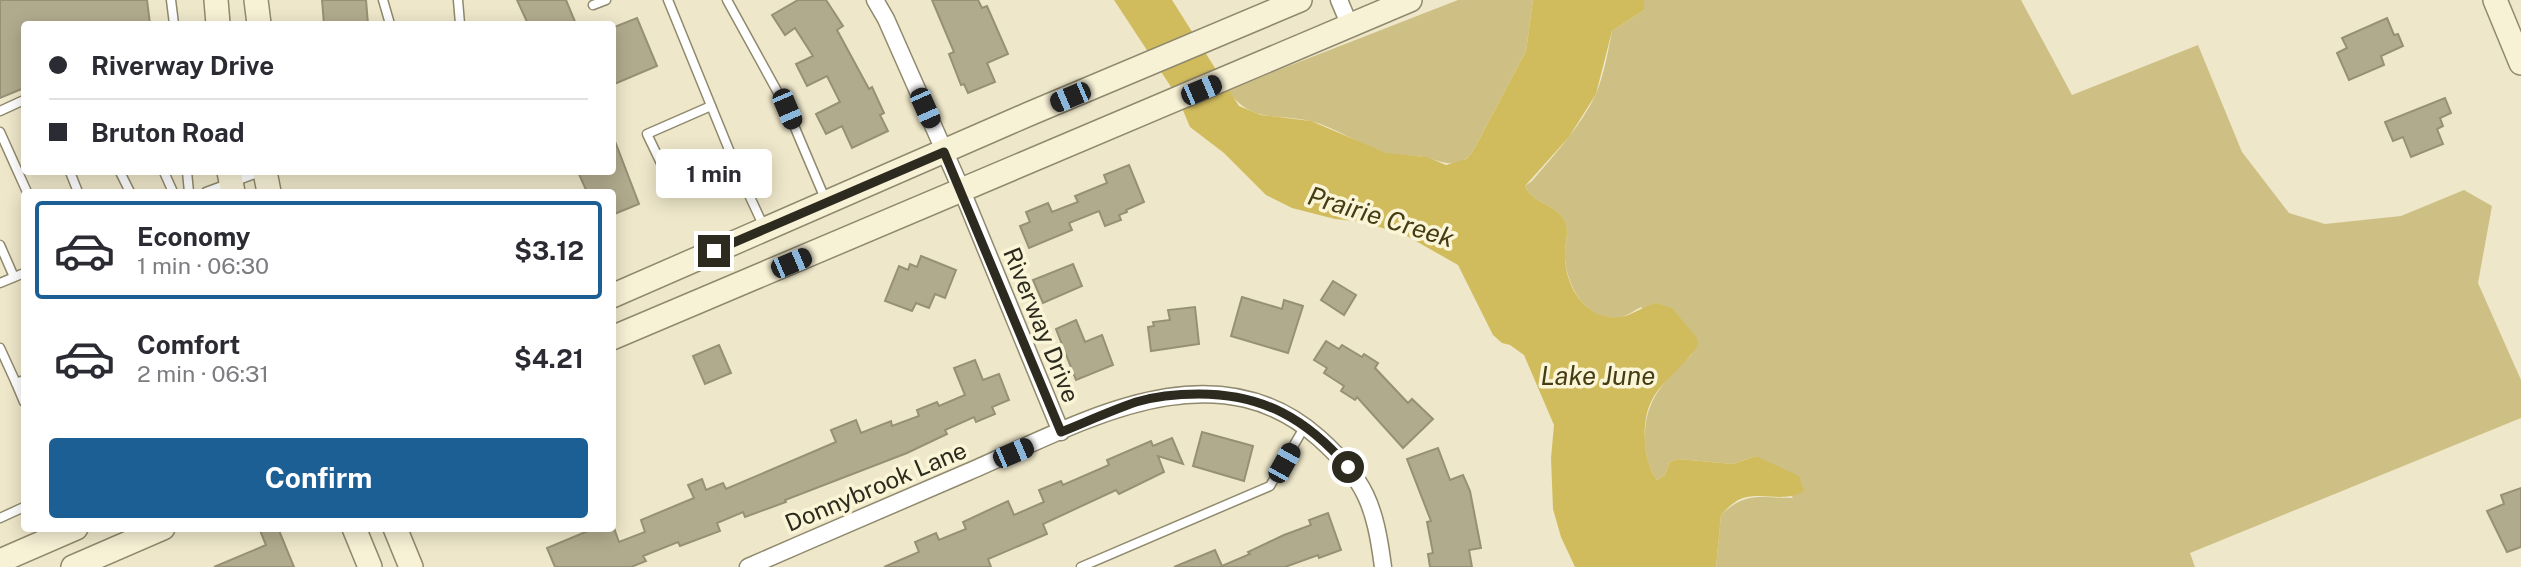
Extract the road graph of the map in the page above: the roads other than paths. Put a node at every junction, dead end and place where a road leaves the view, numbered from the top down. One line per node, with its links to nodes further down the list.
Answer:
1 (171, 0): 15 (lane)
2 (216, 0): 16 (main road)
3 (256, 0): 17 (main road)
4 (383, 0): 18 (lane)
5 (458, 0): 19 (lane)
6 (606, 0): 14 (lane)
7 (668, 0): 23 (lane)
8 (727, 0): 33 (lane)
9 (875, 0): 26 (street, Riverway Drive)
10 (1300, 0): 26 (main road)
11 (1339, 0): 20 (street)
12 (1410, 0): 20 (main road)
13 (2495, 0): 21 (main road)
14 (593, 5)
15 (174, 21)
16 (219, 21)
17 (258, 21)
18 (388, 21)
19 (460, 21)
20 (1350, 26): 32 (main road)
21 (2521, 63)
22 (21, 101): 24 (lane)
23 (711, 106): 27 (lane); 27 (lane)
24 (0, 111)
25 (0, 131): 30 (lane)
26 (944, 152): 32 (street, Riverway Drive); 33 (main road)
27 (734, 161): 34 (lane)
28 (253, 175): 29 (lane)
29 (231, 182): 31 (lane)
30 (26, 189)
31 (214, 189)
32 (962, 191): 40 (main road); 44 (street, Riverway Drive)
33 (827, 202): 34 (main road)
34 (765, 229): 39 (main road)
35 (0, 245): 37 (lane)
36 (21, 274): 37 (lane)
37 (14, 277): 38 (lane)
38 (0, 283)
39 (616, 294)
40 (616, 336)
41 (0, 348): 42 (lane)
42 (20, 382)
43 (1305, 426): 44 (street, Riverway Drive); 56 (lane); 57 (street, Riverway Drive)
44 (1061, 432): 55 (street, Donnybrook Lane)
45 (21, 508): 46 (lane)
46 (0, 518)
47 (67, 532): 51 (main road)
48 (154, 532): 52 (main road)
49 (356, 532): 53 (main road)
50 (397, 532): 54 (main road)
51 (0, 561)
52 (73, 567)
53 (370, 567)
54 (411, 567)
55 (748, 567)
56 (1081, 567)
57 (1383, 567)

